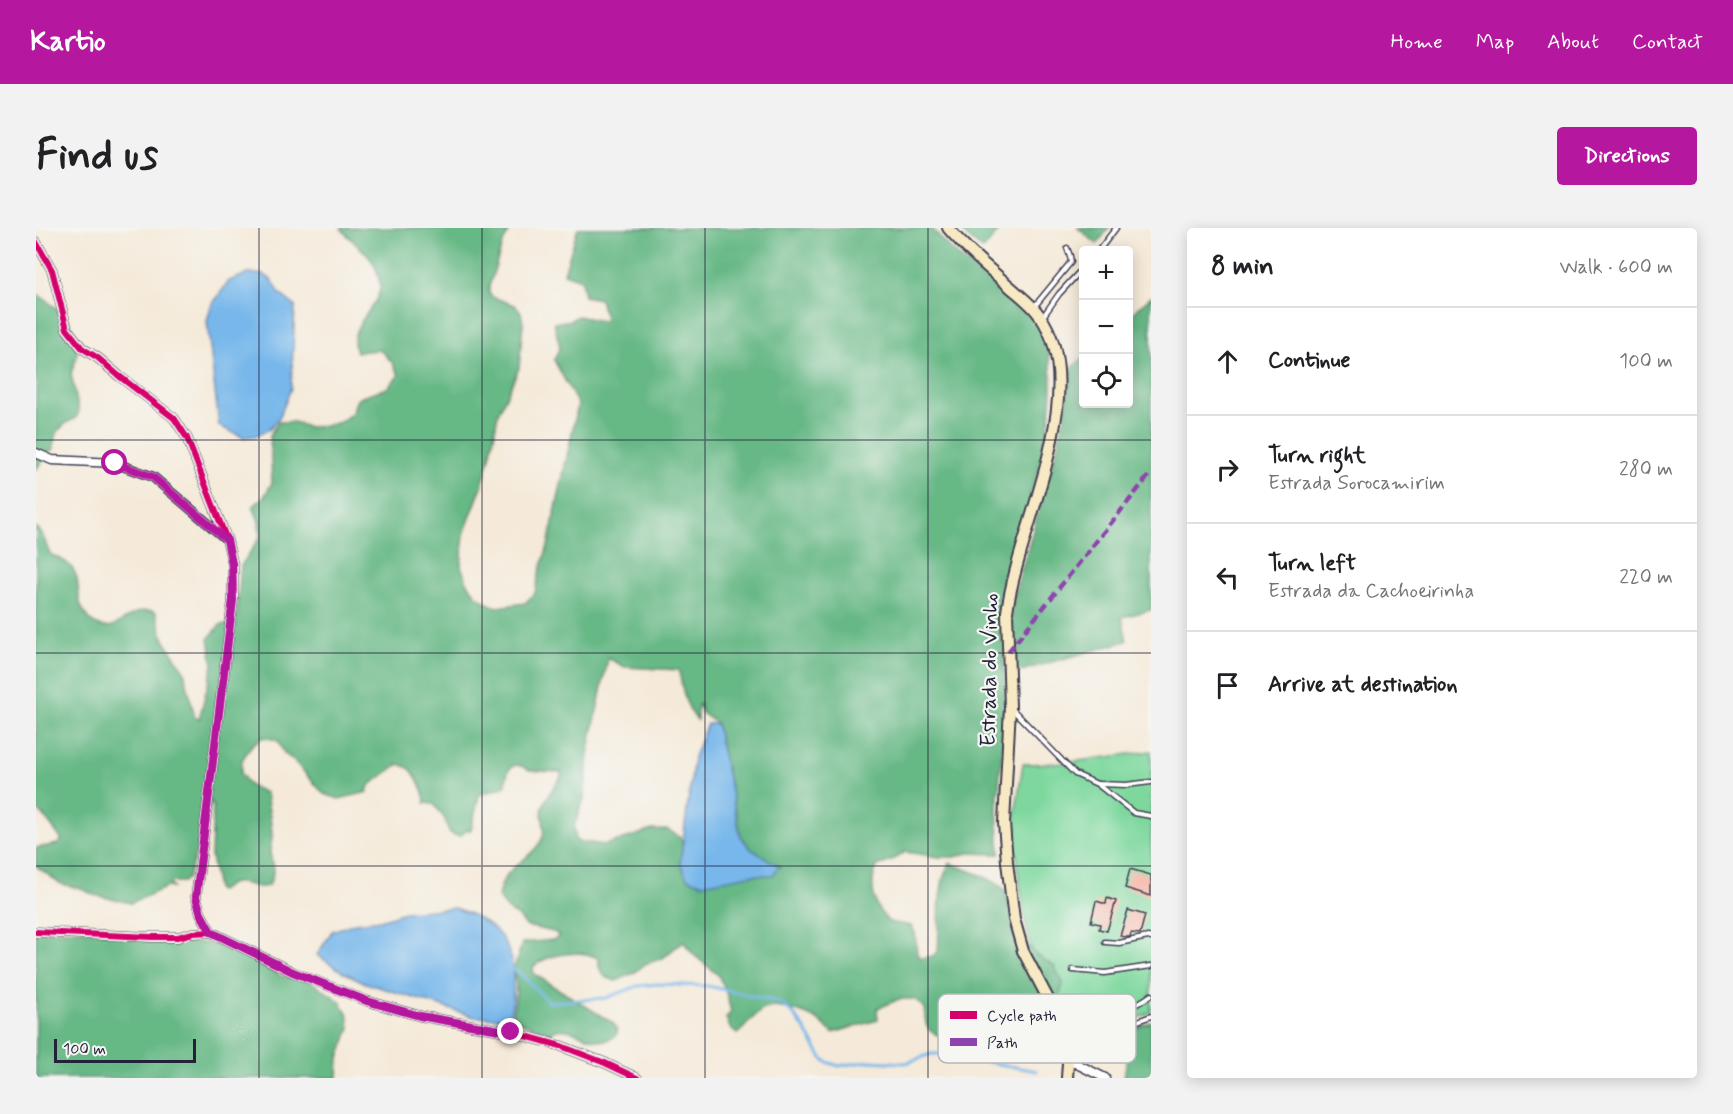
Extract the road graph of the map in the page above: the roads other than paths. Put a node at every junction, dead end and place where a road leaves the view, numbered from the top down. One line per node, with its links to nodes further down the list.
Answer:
1 (948, 228): 7 (main road, Estrada do Vinho)
2 (1116, 228): 4 (lane)
3 (36, 242): 10 (street)
4 (1102, 246)
5 (1067, 248): 7 (lane)
6 (1079, 272): 8 (lane)
7 (1034, 307): 8 (main road, Estrada do Vinho)
8 (1042, 318): 11 (main road, Estrada do Vinho)
9 (36, 453): 10 (street)
10 (227, 540): 16 (street)
11 (1010, 707): 13 (lane); 21 (main road, Estrada do Vinho)
12 (1151, 782): 13 (lane)
13 (1096, 784): 14 (lane)
14 (1151, 816)
15 (36, 932): 16 (street)
16 (211, 932): 28 (street)
17 (1151, 938): 18 (lane)
18 (1105, 942)
19 (1151, 966): 20 (lane)
20 (1073, 970)
21 (1045, 994)
22 (1151, 995): 23 (lane)
23 (1136, 1003)
24 (1151, 1016): 25 (lane)
25 (1136, 1021)
26 (1068, 1063): 29 (main road, Estrada do Vinho)
27 (1075, 1063): 30 (street)
28 (633, 1077)
29 (1066, 1078)
30 (1105, 1078)

